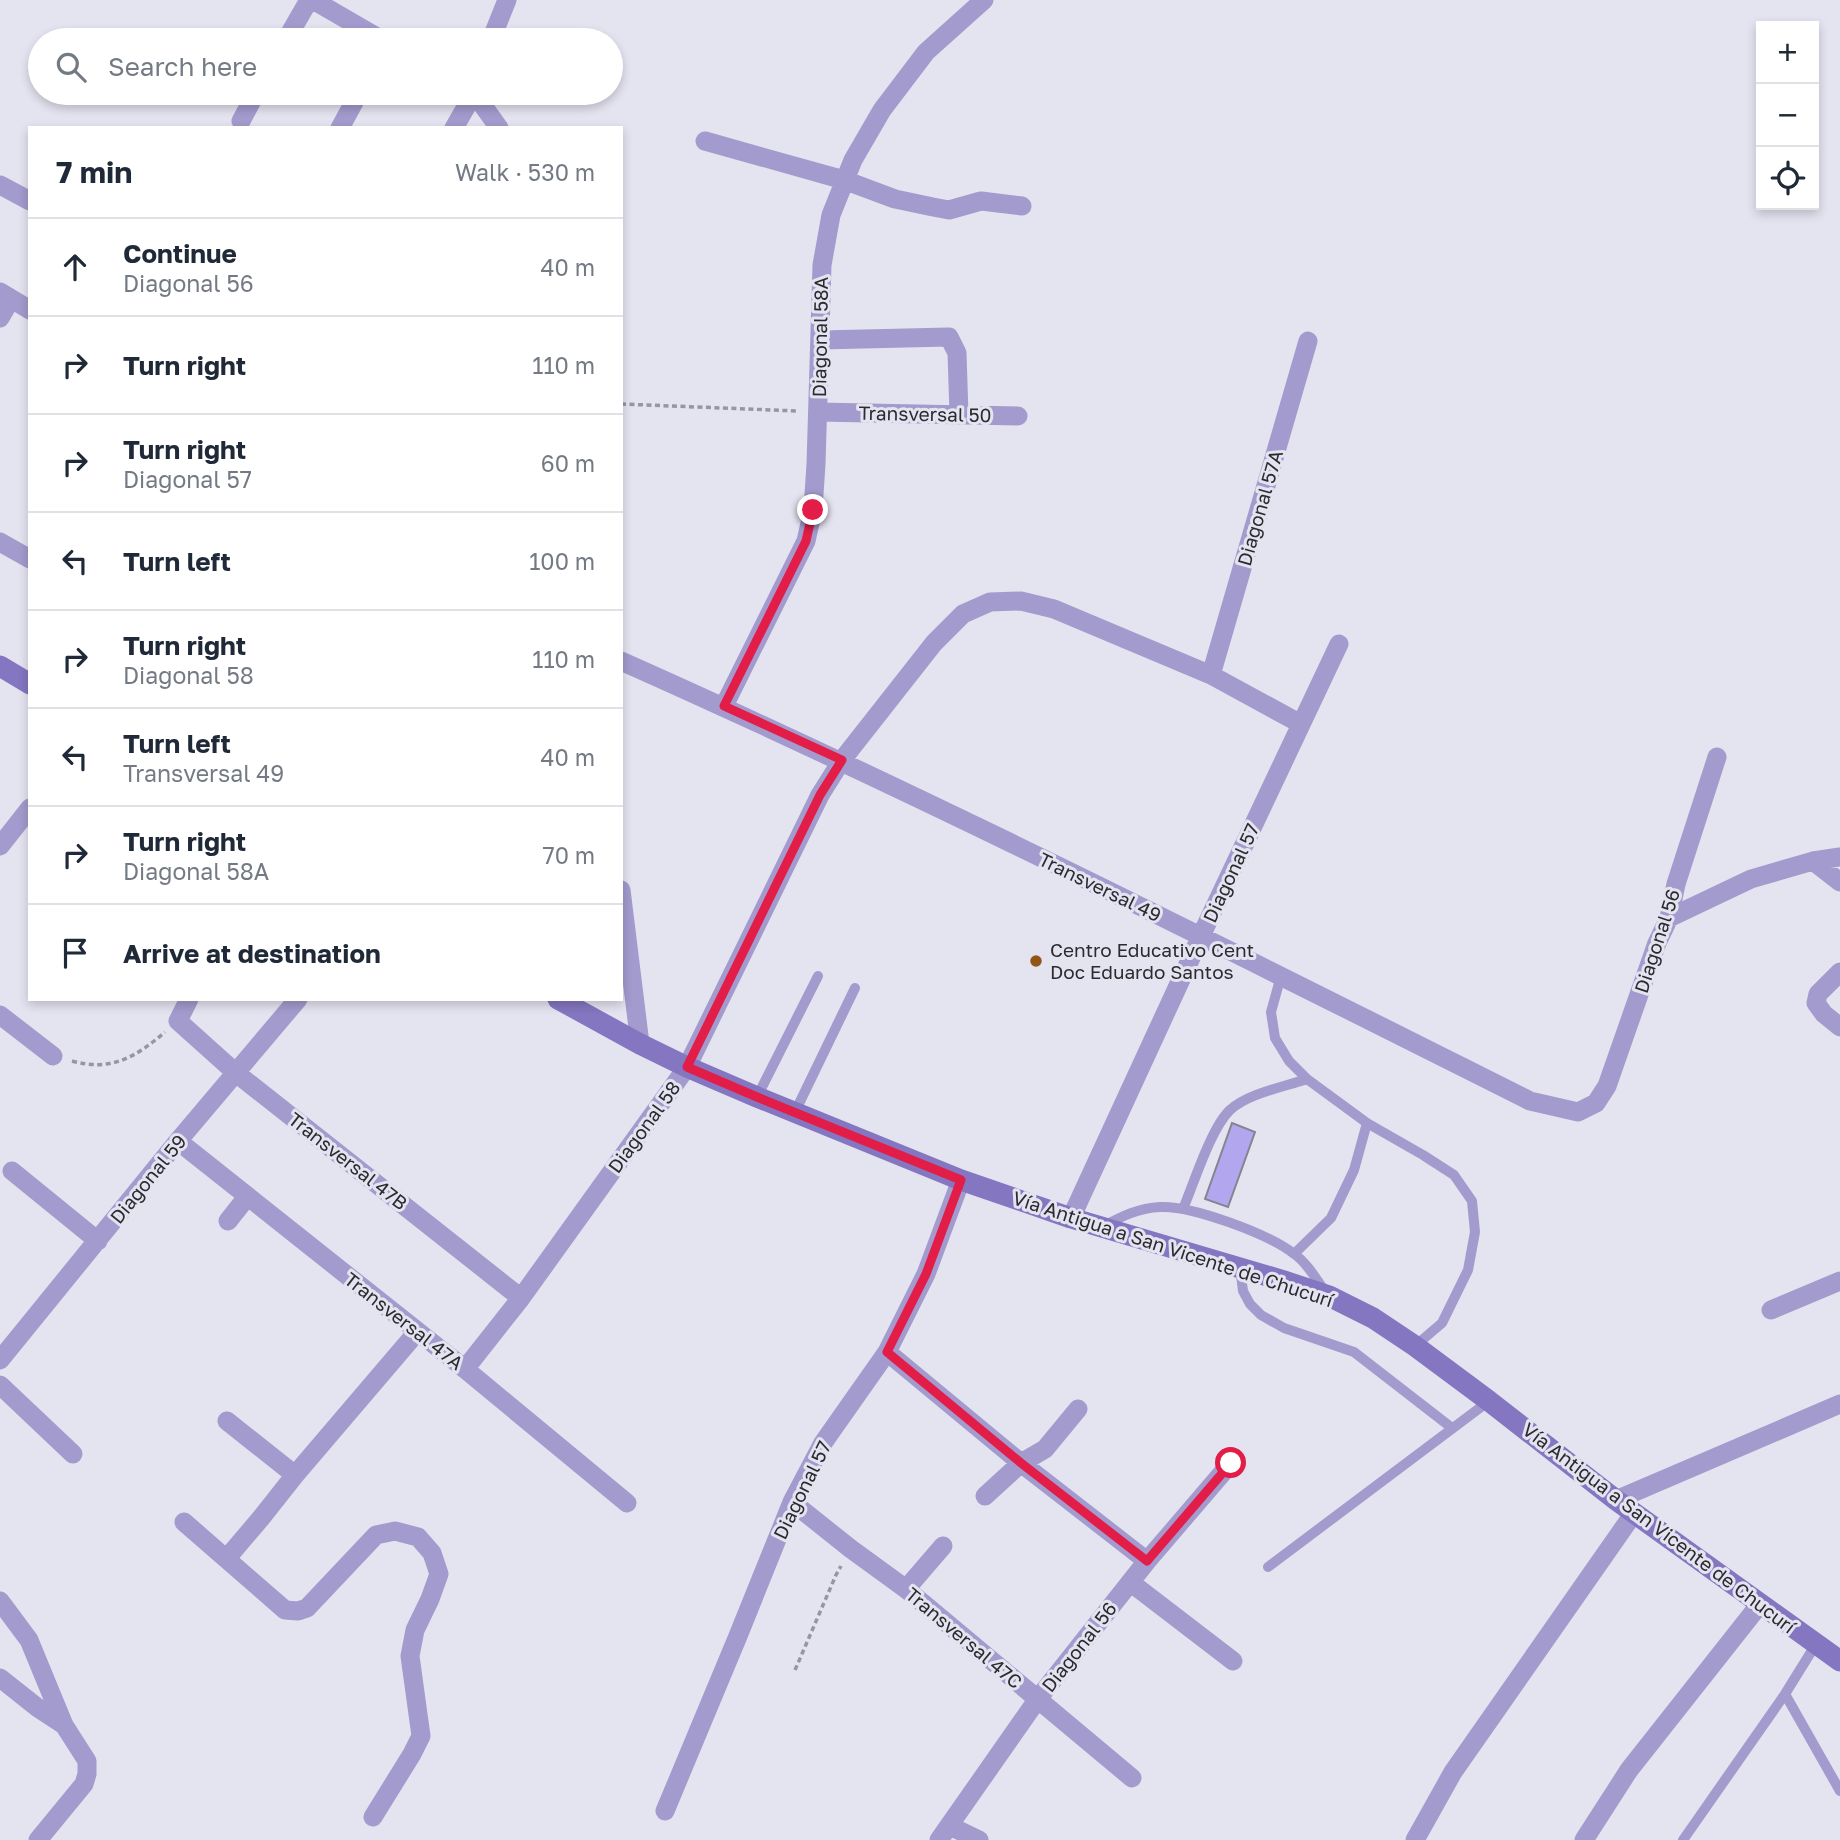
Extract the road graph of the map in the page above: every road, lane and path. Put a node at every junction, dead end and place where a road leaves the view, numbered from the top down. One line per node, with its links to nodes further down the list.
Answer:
1 (311, 0): 4 (street); 5 (street)
2 (506, 0): 6 (street)
3 (984, 0): 16 (street, Diagonal 58A)
4 (294, 28)
5 (361, 28)
6 (496, 28)
7 (250, 105): 11 (street)
8 (352, 105): 12 (street)
9 (467, 105): 13 (street)
10 (483, 105): 14 (street)
11 (241, 121)
12 (341, 126)
13 (455, 126)
14 (498, 126)
15 (705, 141): 16 (street)
16 (845, 180): 19 (street); 23 (street, Diagonal 58A)
17 (0, 185): 18 (street)
18 (28, 200)
19 (1023, 206)
20 (5, 295): 21 (street); 22 (street)
21 (28, 309)
22 (0, 318)
23 (820, 340): 26 (street, Diagonal 58A); 27 (street)
24 (1308, 341): 34 (street, Diagonal 57A)
25 (623, 404): 26 (path)
26 (818, 412): 27 (street, Transversal 50); 36 (street, Diagonal 58A)
27 (960, 414): 28 (street, Transversal 50)
28 (1018, 416)
29 (0, 542): 30 (street)
30 (28, 558)
31 (1339, 644): 37 (street, Diagonal 57)
32 (623, 662): 36 (street, Transversal 49)
33 (0, 666): 35 (main road)
34 (1211, 675): 37 (street); 39 (street, Diagonal 58)
35 (28, 683)
36 (724, 706): 39 (street, Transversal 49)
37 (1301, 724): 47 (street, Diagonal 57)
38 (1717, 757): 46 (street, Diagonal 56)
39 (842, 760): 47 (street, Transversal 49); 60 (street, Diagonal 58)
40 (28, 811): 41 (street)
41 (0, 846)
42 (1840, 858): 43 (street)
43 (1814, 861): 44 (street); 46 (street)
44 (1840, 881)
45 (623, 907): 58 (street)
46 (1669, 918): 64 (street, Diagonal 56)
47 (1201, 936): 50 (street, Transversal 49); 72 (street, Diagonal 57)
48 (1840, 972): 57 (street)
49 (818, 976): 63 (lane)
50 (1281, 976): 62 (lane); 64 (street, Transversal 49)
51 (855, 988): 65 (lane)
52 (188, 1001): 56 (street)
53 (296, 1001): 61 (street, Diagonal 59)
54 (562, 1001): 58 (main road, Vía Antigua a San Vicente de Chucurí)
55 (0, 1015): 59 (street)
56 (178, 1021): 59 (path); 61 (street, Transversal 47B)
57 (1840, 1027)
58 (640, 1044): 60 (main road, Vía Antigua a San Vicente de Chucurí)
59 (53, 1056)
60 (687, 1067): 63 (main road, Vía Antigua a San Vicente de Chucurí); 80 (street, Diagonal 58)
61 (236, 1073): 67 (street, Diagonal 59); 80 (street, Transversal 47B)
62 (1307, 1079): 66 (lane); 71 (lane)
63 (757, 1097): 65 (main road, Vía Antigua a San Vicente de Chucurí)
64 (1578, 1112)
65 (794, 1113): 69 (main road, Vía Antigua a San Vicente de Chucurí)
66 (1367, 1123): 76 (lane); 83 (lane)
67 (178, 1141): 70 (street, Transversal 47A); 75 (street, Diagonal 59)
68 (12, 1171): 75 (street)
69 (961, 1180): 72 (main road, Vía Antigua a San Vicente de Chucurí); 84 (street, Diagonal 57)
70 (247, 1197): 73 (street); 82 (street, Transversal 47A)
71 (1183, 1209): 74 (lane); 76 (lane)
72 (1071, 1218): 74 (main road, Vía Antigua a San Vicente de Chucurí)
73 (228, 1221)
74 (1102, 1227): 77 (main road, Vía Antigua a San Vicente de Chucurí)
75 (98, 1241): 85 (street, Diagonal 59)
76 (1294, 1254): 79 (lane)
77 (1240, 1267): 79 (main road, Vía Antigua a San Vicente de Chucurí); 92 (lane)
78 (1840, 1281): 81 (street)
79 (1329, 1296): 83 (main road, Vía Antigua a San Vicente de Chucurí)
80 (521, 1297): 86 (street, Diagonal 58)
81 (1771, 1310)
82 (417, 1332): 86 (street, Transversal 47A); 96 (street)
83 (1415, 1346): 88 (main road, Vía Antigua a San Vicente de Chucurí)
84 (887, 1352): 94 (street); 99 (street, Diagonal 57)
85 (0, 1360)
86 (465, 1370): 100 (street, Transversal 47A)
87 (0, 1385): 93 (street)
88 (1489, 1401): 92 (lane); 98 (main road, Vía Antigua a San Vicente de Chucurí)
89 (1840, 1404): 98 (street)
90 (1078, 1409): 94 (street)
91 (228, 1421): 96 (street)
92 (1452, 1428): 107 (lane)
93 (73, 1454)
94 (1021, 1463): 97 (street); 106 (street)
95 (1231, 1463): 106 (street, Diagonal 56)
96 (295, 1475): 105 (street)
97 (985, 1496)
98 (1616, 1500): 101 (main road, Vía Antigua a San Vicente de Chucurí)
99 (792, 1502): 104 (street, Transversal 47C); 122 (street, Diagonal 57)
100 (627, 1503)
101 (1634, 1513): 111 (main road, Vía Antigua a San Vicente de Chucurí); 127 (street)
102 (184, 1522): 105 (street)
103 (943, 1546): 109 (street)
104 (851, 1549): 109 (street, Transversal 47C); 115 (path)
105 (227, 1558): 123 (street)
106 (1147, 1561): 108 (street, Diagonal 56)
107 (1268, 1567)
108 (1130, 1582): 113 (street); 118 (street, Diagonal 56)
109 (906, 1589): 118 (street, Transversal 47C)
110 (0, 1601): 119 (street)
111 (1760, 1604): 112 (main road, Vía Antigua a San Vicente de Chucurí); 128 (street)
112 (1816, 1643): 114 (main road, Vía Antigua a San Vicente de Chucurí); 117 (lane)
113 (1233, 1661)
114 (1840, 1661)
115 (795, 1670)
116 (0, 1678): 119 (street)
117 (1785, 1694): 121 (lane); 129 (lane)
118 (1037, 1700): 120 (street, Transversal 47C); 124 (street, Diagonal 56)
119 (64, 1726): 125 (street)
120 (1132, 1778)
121 (1840, 1791)
122 (665, 1811)
123 (373, 1817)
124 (944, 1833): 126 (street)
125 (38, 1840)
126 (979, 1840)
127 (1415, 1840)
128 (1584, 1840)
129 (1682, 1840)

